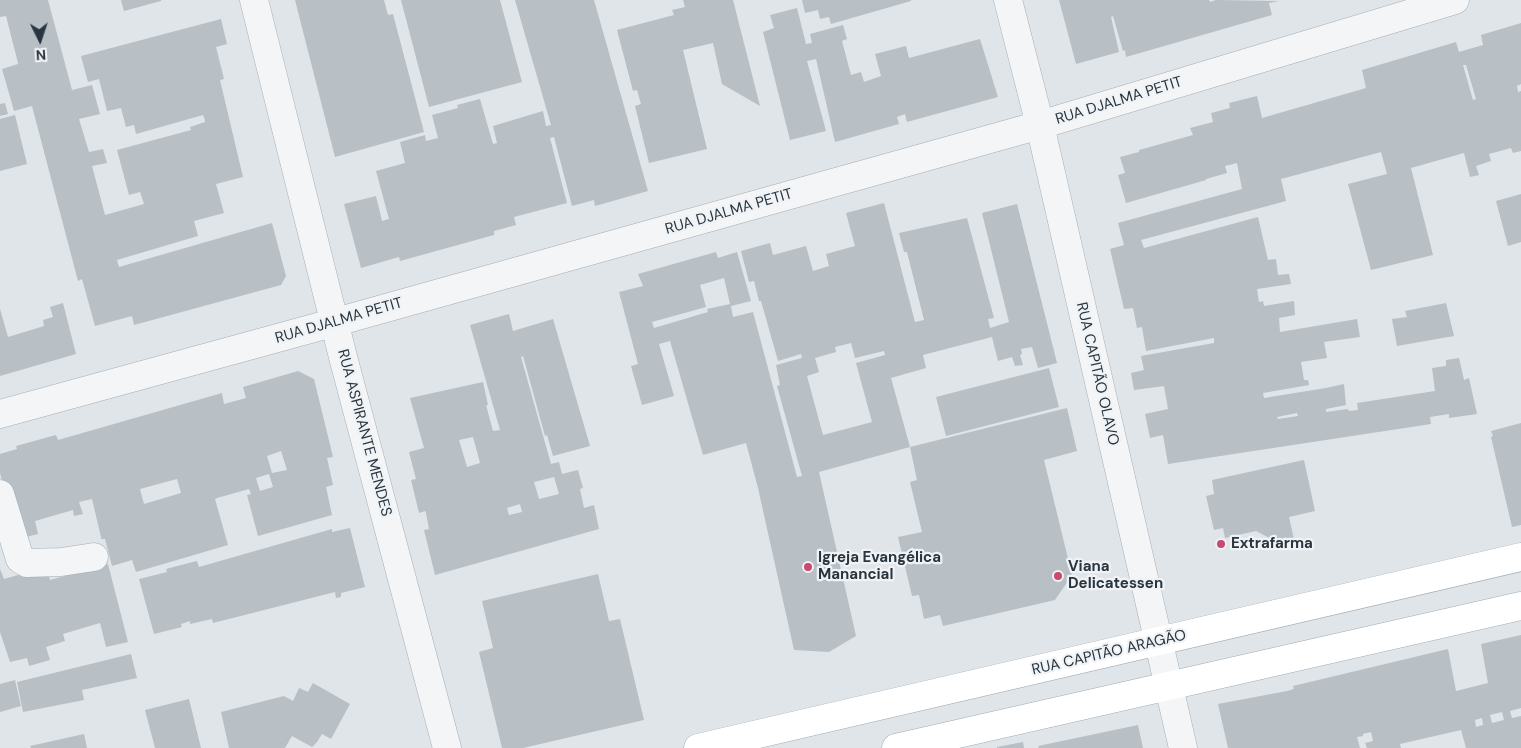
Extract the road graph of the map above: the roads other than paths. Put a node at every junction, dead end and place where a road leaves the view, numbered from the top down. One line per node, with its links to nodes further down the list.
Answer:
1 (254, 0): 5 (street, RUA ASPIRANTE MENDES)
2 (1008, 0): 4 (street, RUA CAPITÃO OLAVO)
3 (1455, 0): 4 (street, RUA DJALMA PETIT)
4 (1040, 125): 5 (street, RUA DJALMA PETIT); 11 (street, RUA CAPITÃO OLAVO)
5 (336, 322): 6 (street, RUA DJALMA PETIT); 13 (street, RUA ASPIRANTE MENDES)
6 (0, 414)
7 (0, 494): 9 (street)
8 (1521, 556): 11 (main road, RUA CAPITÃO ARAGÃO)
9 (94, 557)
10 (1521, 606): 12 (main road)
11 (1159, 642): 12 (street, RUA CAPITÃO OLAVO); 14 (main road, RUA CAPITÃO ARAGÃO)
12 (1168, 686): 15 (main road); 16 (street, RUA CAPITÃO OLAVO)
13 (446, 748)
14 (698, 748)
15 (896, 748)
16 (1183, 748)

